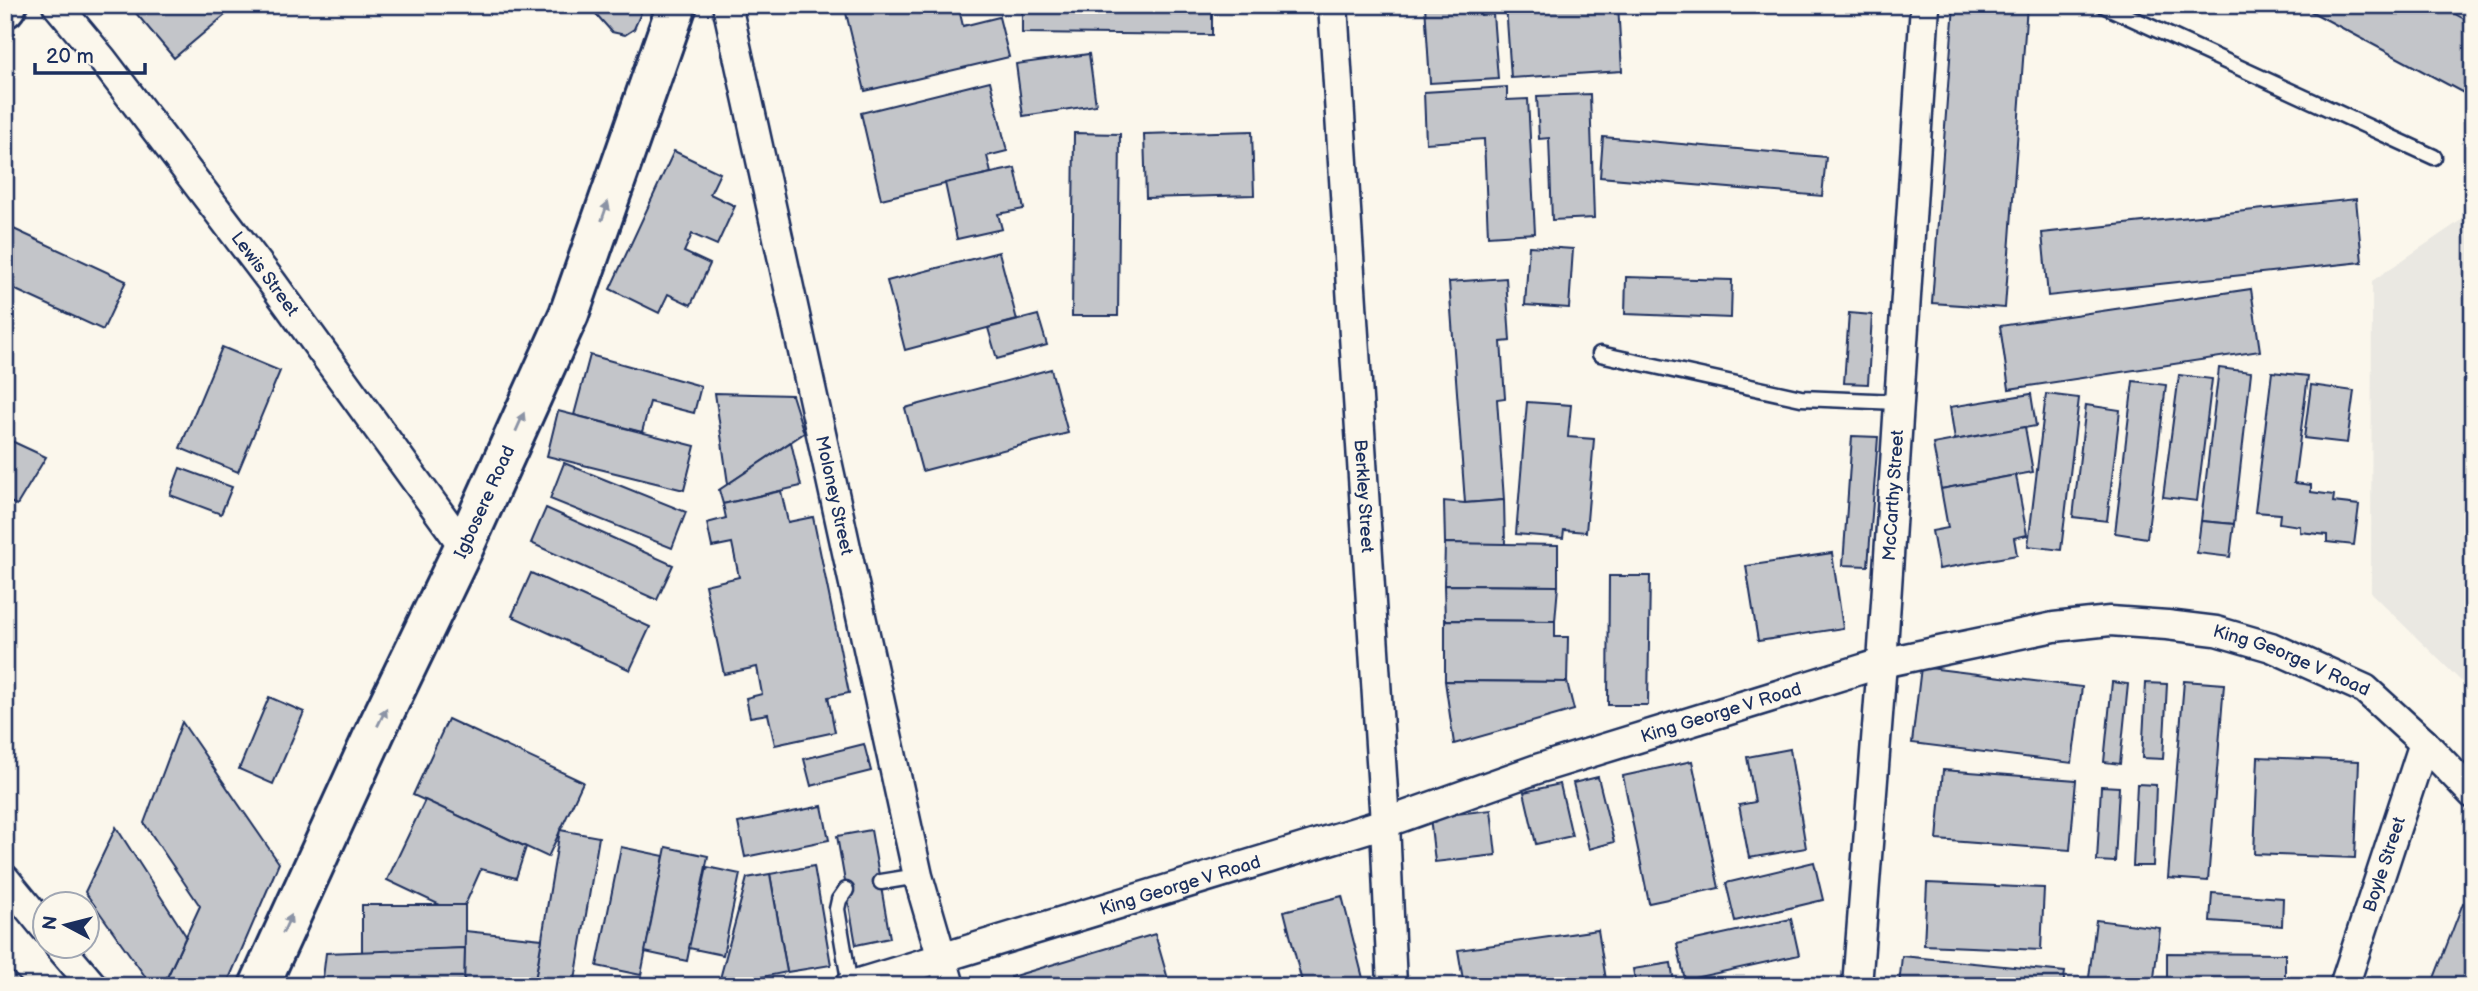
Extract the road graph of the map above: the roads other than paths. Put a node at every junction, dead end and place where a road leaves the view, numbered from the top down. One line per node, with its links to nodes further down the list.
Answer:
1 (58, 5): 10 (street, Lewis Street)
2 (677, 5): 10 (main road, Igbosere Road, one-way to 2)
3 (727, 5): 15 (street, Moloney Street)
4 (1333, 5): 14 (street, Berkley Street)
5 (1925, 5): 9 (street, McCarthy Street)
6 (2103, 5): 7 (lane)
7 (2434, 157)
8 (1600, 354): 9 (lane)
9 (1898, 402): 11 (street, McCarthy Street)
10 (464, 547): 23 (main road, Igbosere Road, one-way to 10)
11 (1882, 663): 12 (street, King George V Road); 14 (street, King George V Road); 27 (street, McCarthy Street)
12 (2424, 743): 13 (street, King George V Road); 28 (street, Boyle Street)
13 (2473, 794)
14 (1385, 823): 20 (street, King George V Road); 26 (street, Berkley Street)
15 (918, 876): 17 (lane); 20 (street, Moloney Street)
16 (5, 878): 19 (street)
17 (881, 882)
18 (846, 890): 24 (lane)
19 (32, 912)
20 (942, 958): 24 (street, King George V Road); 25 (street, Moloney Street)
21 (71, 960): 22 (street)
22 (93, 986)
23 (259, 986)
24 (849, 986)
25 (950, 986)
26 (1392, 986)
27 (1857, 986)
28 (2344, 986)

